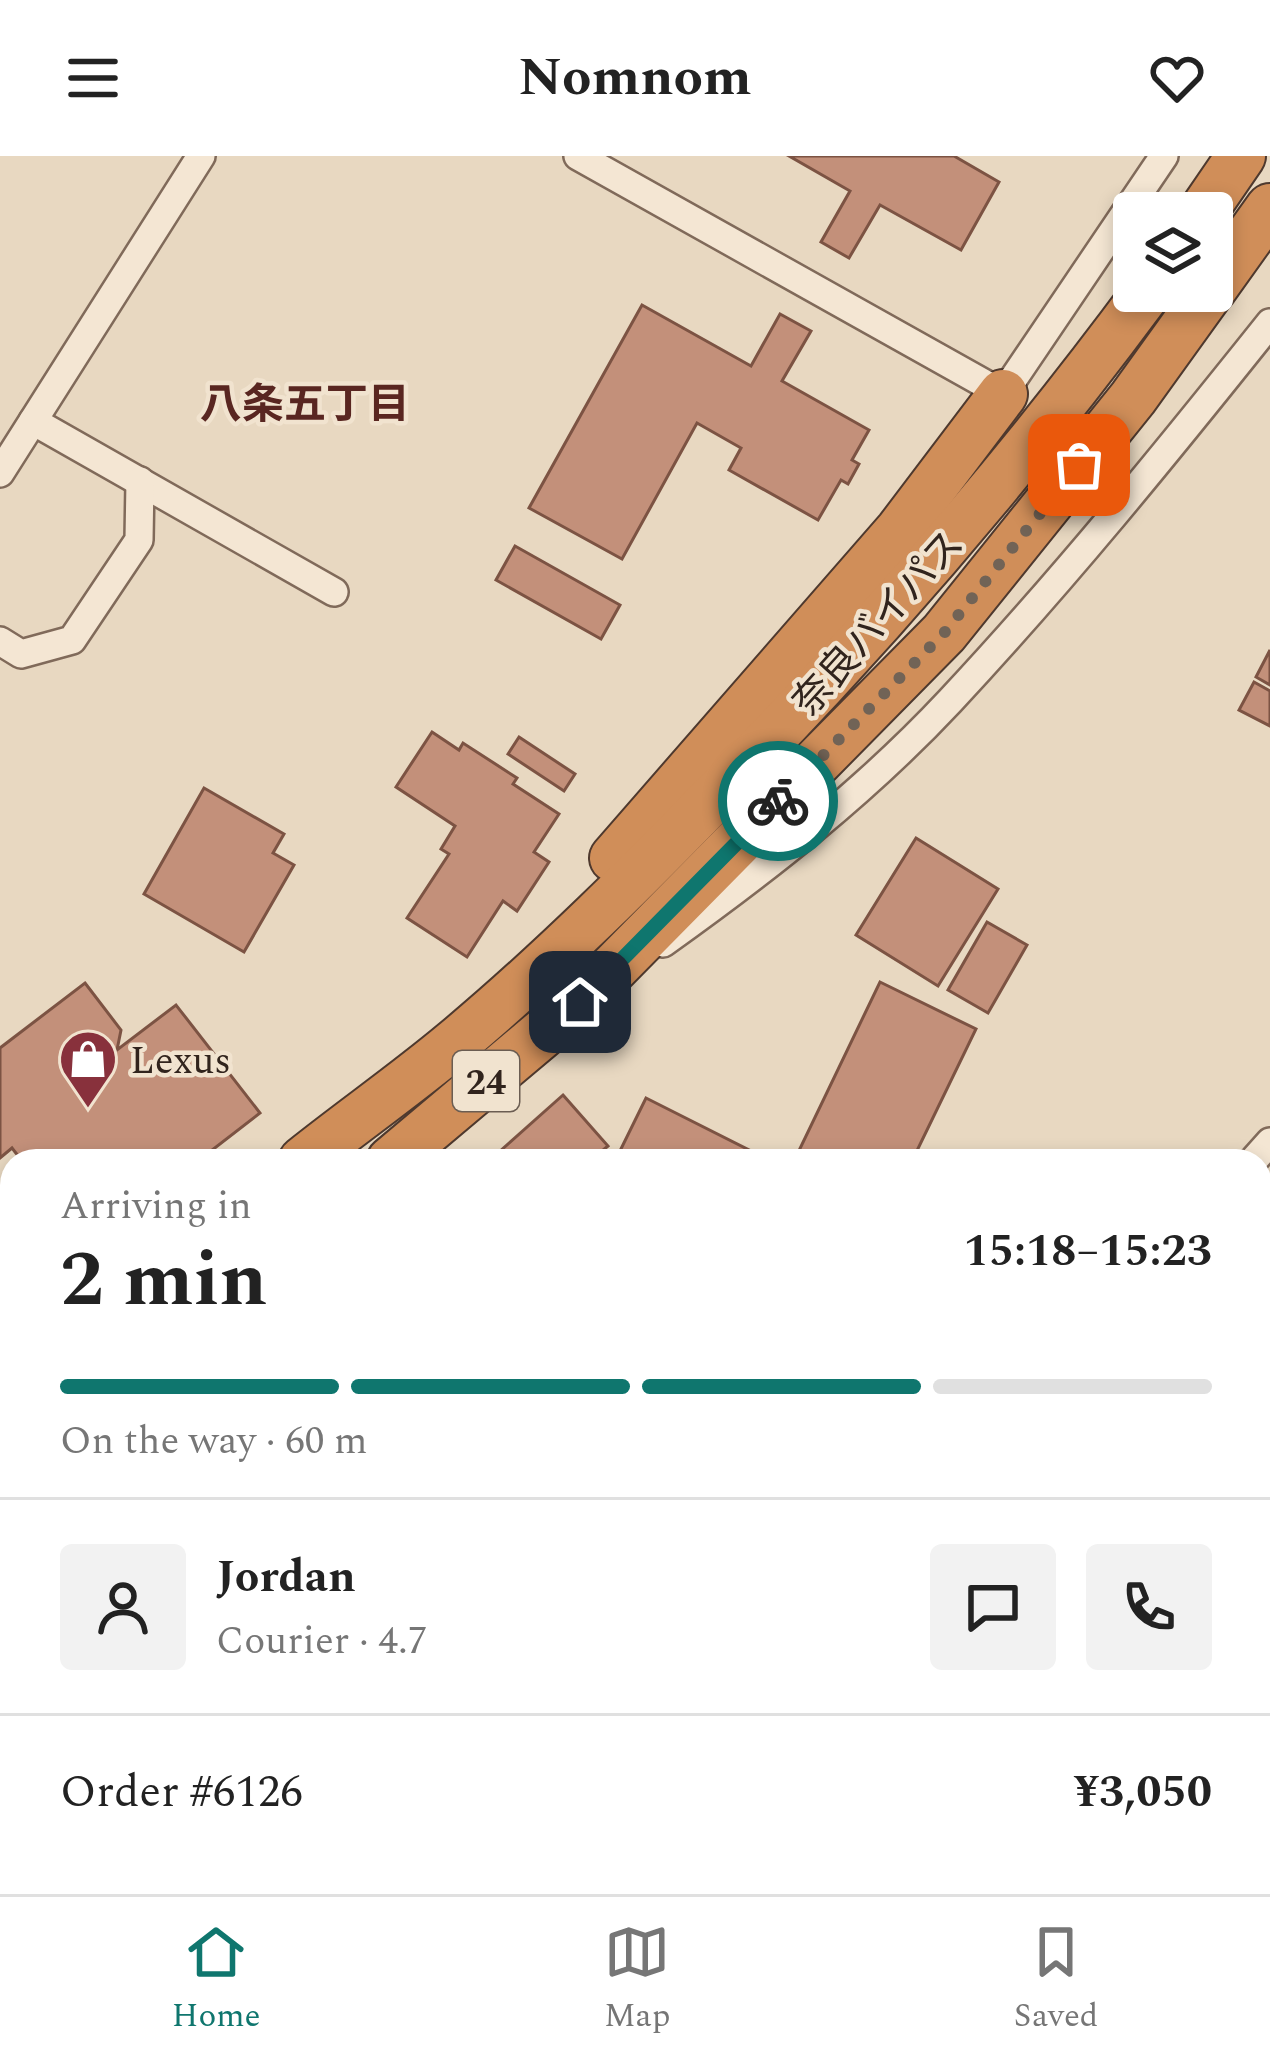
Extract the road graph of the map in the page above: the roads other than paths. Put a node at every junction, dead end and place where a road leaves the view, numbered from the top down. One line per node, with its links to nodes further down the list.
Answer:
1 (201, 156): 12 (street)
2 (578, 156): 11 (street)
3 (1164, 156): 11 (street)
4 (1241, 156): 5 (highway)
5 (1216, 192)
6 (1270, 208): 7 (highway, 奈良バイパス / 24)
7 (1233, 259)
8 (1132, 312): 18 (highway, 奈良バイパス / 24)
9 (1195, 312): 17 (highway, 奈良バイパス / 24)
10 (1270, 323): 17 (street)
11 (1003, 394): 18 (highway)
12 (33, 421): 13 (street); 14 (street)
13 (0, 473)
14 (140, 481): 15 (street); 16 (street)
15 (334, 592)
16 (0, 640)
17 (580, 1002): 20 (highway, 奈良バイパス / 24)
18 (455, 1044): 19 (highway, 奈良バイパス / 24)
19 (319, 1149)
20 (405, 1149)

